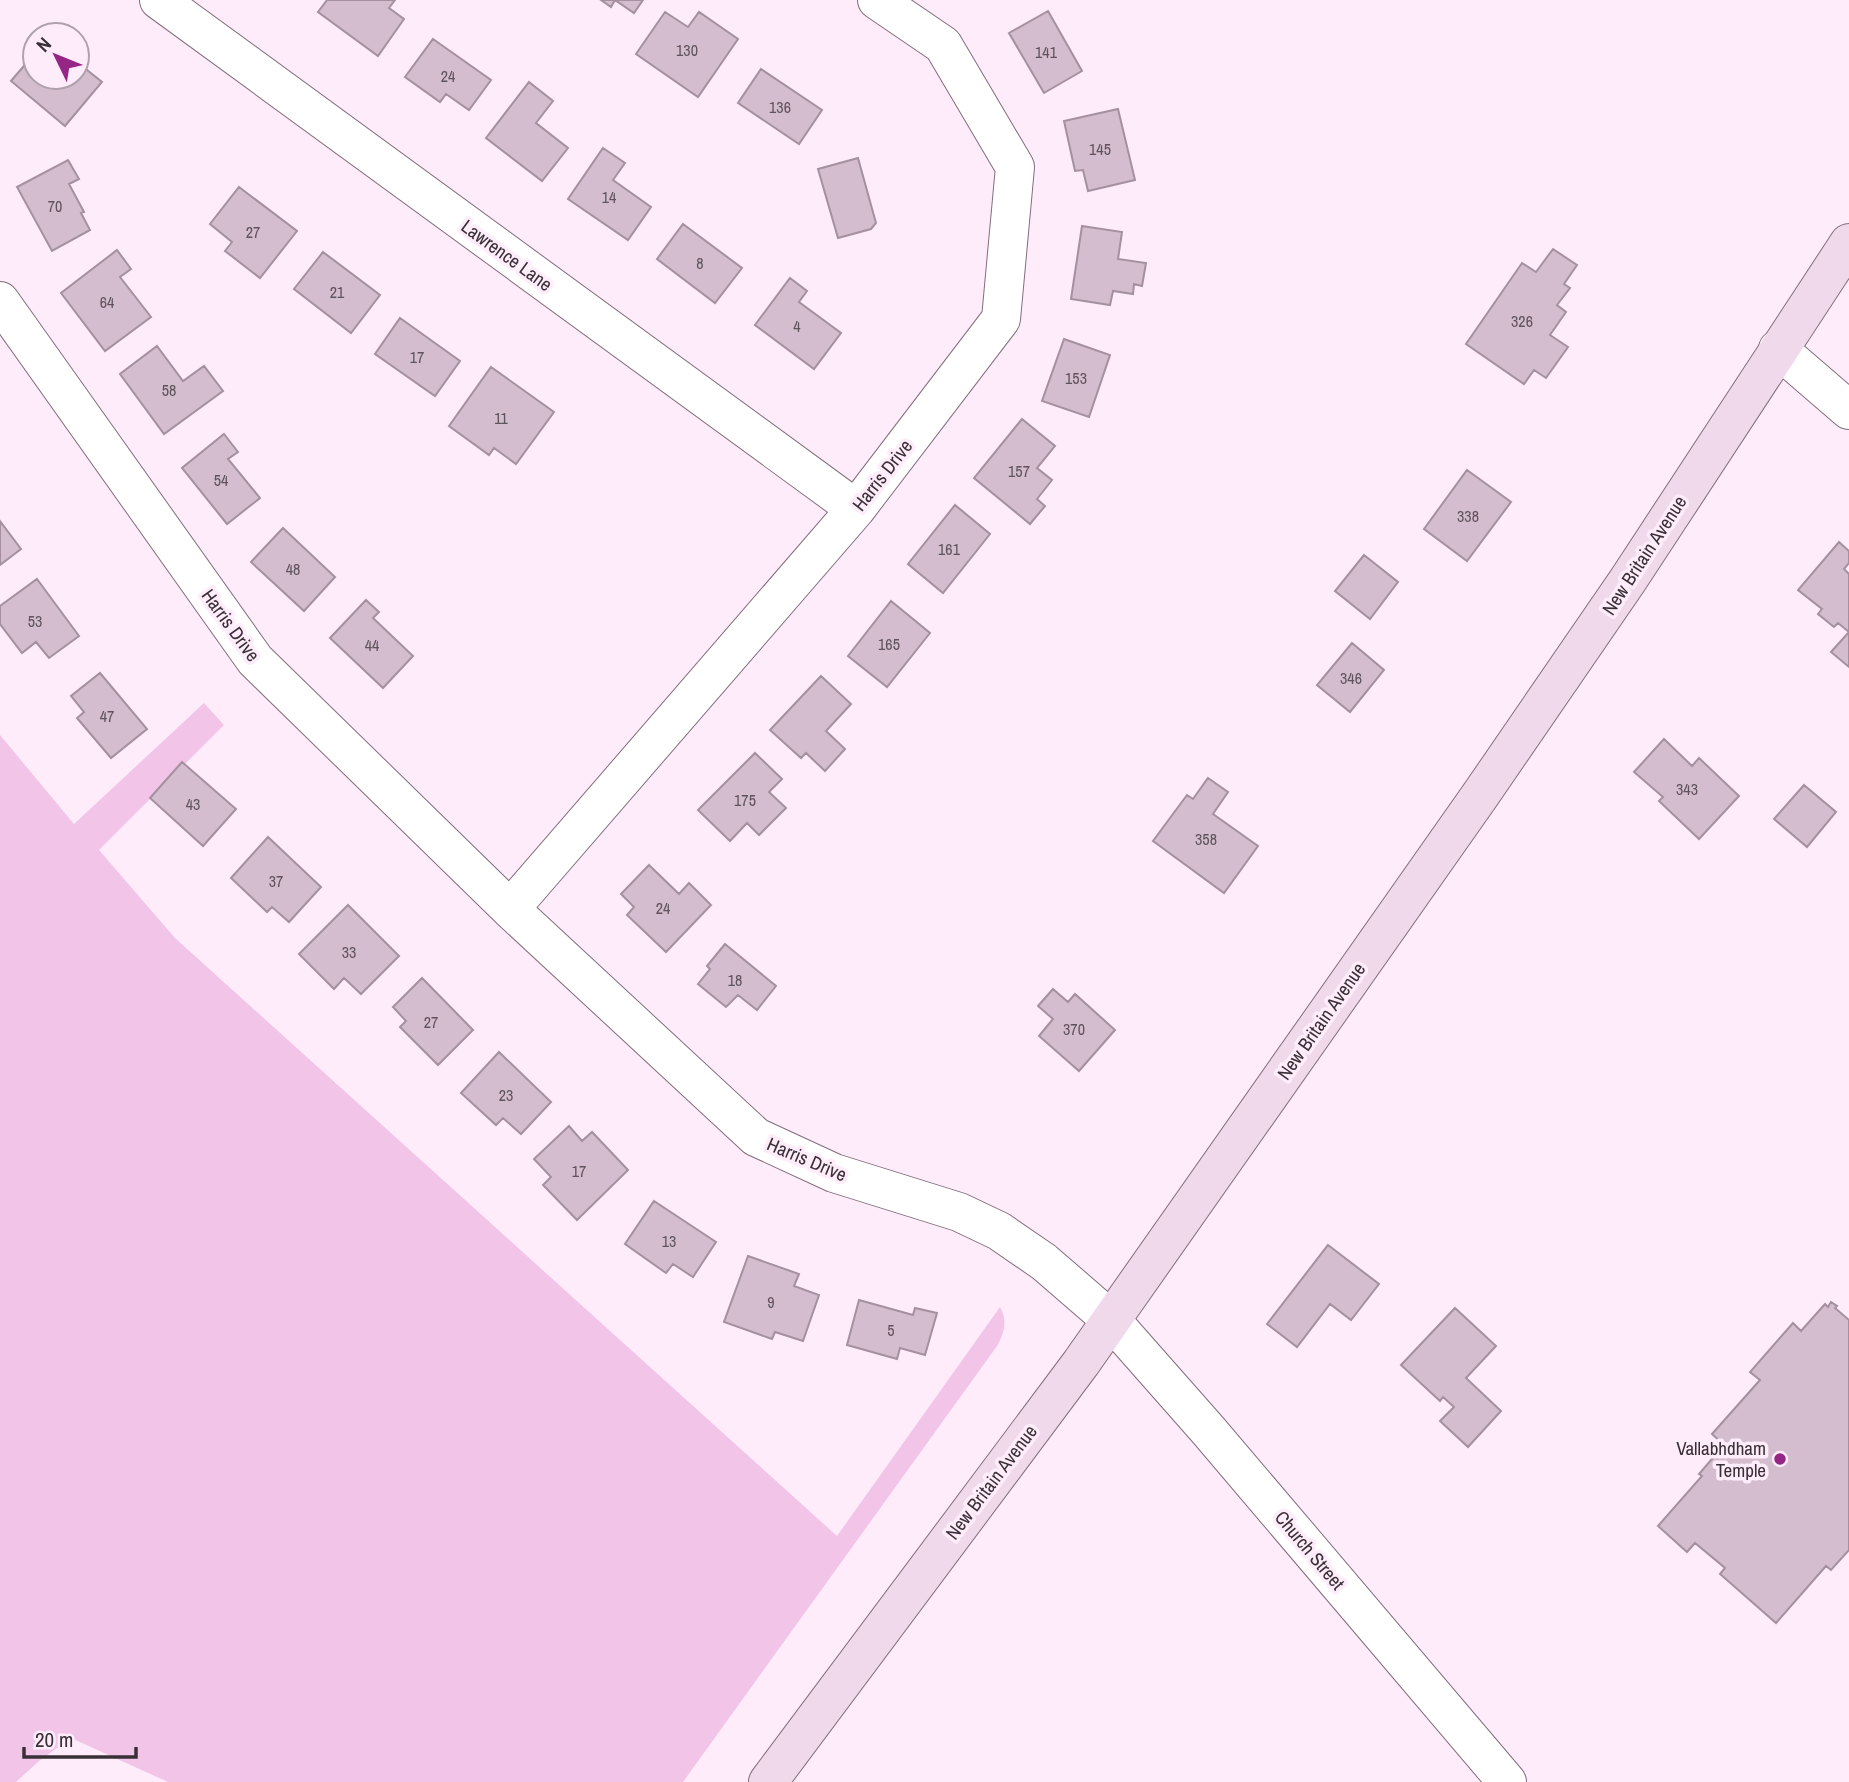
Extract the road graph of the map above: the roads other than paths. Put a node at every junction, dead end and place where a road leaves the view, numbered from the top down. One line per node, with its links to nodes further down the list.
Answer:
1 (159, 0): 7 (street, Lawrence Lane)
2 (877, 0): 7 (street, Harris Drive)
3 (1849, 243): 5 (main road, New Britain Avenue)
4 (0, 301): 8 (street, Harris Drive)
5 (1778, 349): 6 (street); 9 (main road, New Britain Avenue)
6 (1849, 410)
7 (856, 509): 8 (street, Harris Drive)
8 (510, 909): 9 (street, Harris Drive)
9 (1111, 1320): 10 (main road, New Britain Avenue); 11 (street, Church Street)
10 (768, 1782)
11 (1507, 1782)

